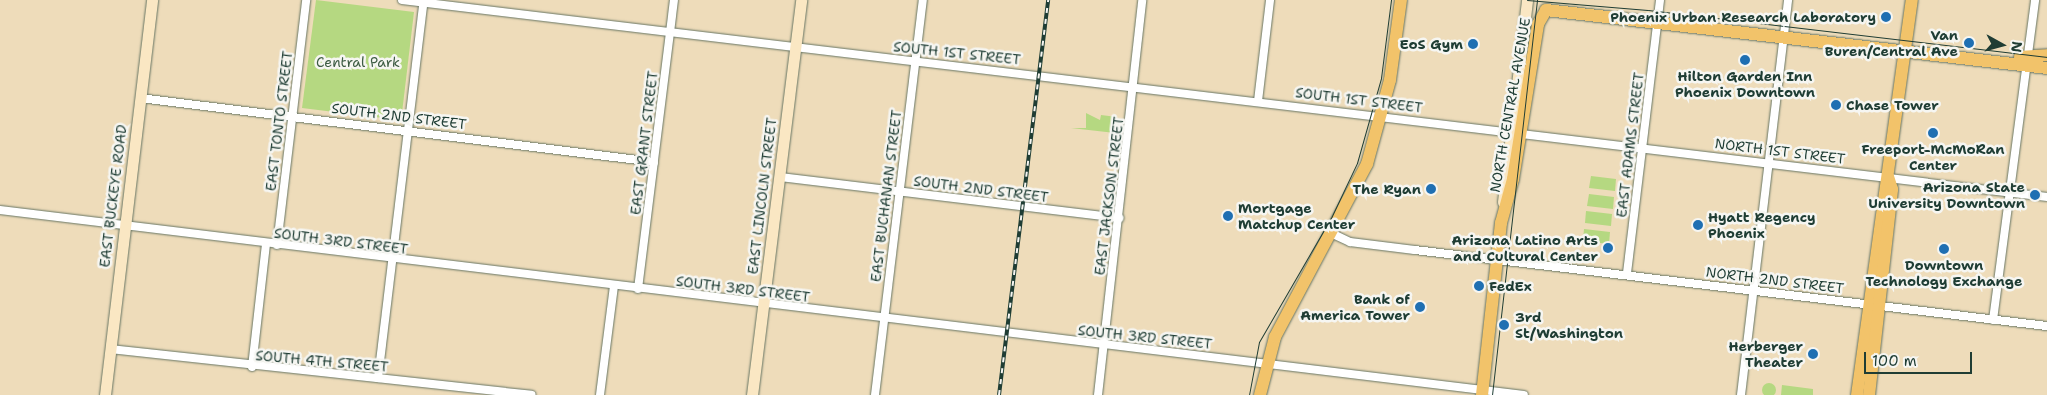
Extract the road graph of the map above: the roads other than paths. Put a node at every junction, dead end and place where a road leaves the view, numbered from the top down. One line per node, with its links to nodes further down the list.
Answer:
1 (152, 0): 26 (main road, EAST BUCKEYE ROAD)
2 (306, 0): 29 (street, EAST TONTO STREET)
3 (402, 0): 15 (street, SOUTH 1ST STREET)
4 (674, 0): 17 (street, EAST GRANT STREET)
5 (801, 0): 19 (main road, EAST LINCOLN STREET)
6 (923, 0): 22 (street, EAST BUCHANAN STREET)
7 (1142, 0): 25 (street, EAST JACKSON STREET)
8 (1270, 0): 27 (street)
9 (1401, 0): 28 (main road)
10 (1527, 0): 31 (main road)
11 (1660, 0): 16 (street, EAST ADAMS STREET)
12 (1788, 0): 18 (street)
13 (1912, 0): 20 (main road)
14 (2035, 0): 23 (street)
15 (424, 1): 17 (street, SOUTH 1ST STREET); 30 (street)
16 (1658, 20): 18 (main road, NORTH CENTRAL AVENUE); 31 (main road, NORTH CENTRAL AVENUE); 32 (street, EAST ADAMS STREET)
17 (670, 34): 19 (street, SOUTH 1ST STREET); 33 (street, EAST GRANT STREET)
18 (1784, 35): 20 (main road, NORTH CENTRAL AVENUE); 34 (street)
19 (796, 47): 22 (street, SOUTH 1ST STREET); 35 (main road, EAST LINCOLN STREET)
20 (1905, 49): 23 (main road, NORTH CENTRAL AVENUE); 36 (main road)
21 (2047, 55): 23 (main road, NORTH CENTRAL AVENUE)
22 (915, 61): 25 (street, SOUTH 1ST STREET); 37 (street, EAST BUCHANAN STREET)
23 (2028, 61): 24 (main road, NORTH CENTRAL AVENUE); 38 (street)
24 (2047, 68)
25 (1135, 87): 27 (street, SOUTH 1ST STREET); 41 (street, EAST JACKSON STREET)
26 (140, 98): 29 (street, SOUTH 2ND STREET); 42 (main road, EAST BUCKEYE ROAD)
27 (1258, 101): 28 (street, SOUTH 1ST STREET)
28 (1381, 114): 31 (street, SOUTH 1ST STREET); 43 (main road)
29 (292, 116): 30 (street, SOUTH 2ND STREET); 45 (street, EAST TONTO STREET)
30 (409, 130): 33 (street, SOUTH 2ND STREET); 46 (street)
31 (1515, 130): 32 (street, NORTH 1ST STREET); 47 (main road, NORTH CENTRAL AVENUE)
32 (1643, 146): 34 (street, NORTH 1ST STREET); 48 (street, EAST ADAMS STREET)
33 (654, 162): 50 (street, EAST GRANT STREET)
34 (1769, 162): 36 (street, NORTH 1ST STREET); 51 (street)
35 (780, 177): 37 (street, SOUTH 2ND STREET); 52 (main road, EAST LINCOLN STREET)
36 (1888, 177): 38 (street, NORTH 1ST STREET); 53 (main road)
37 (899, 192): 41 (street, SOUTH 2ND STREET); 54 (street, EAST BUCHANAN STREET)
38 (2010, 192): 39 (street, NORTH 1ST STREET); 55 (street)
39 (2047, 197)
40 (0, 210): 42 (street, SOUTH 3RD STREET)
41 (1120, 218): 57 (street, EAST JACKSON STREET)
42 (125, 226): 44 (street, SOUTH 3RD STREET); 58 (main road, EAST BUCKEYE ROAD)
43 (1333, 234): 47 (street); 59 (main road)
44 (266, 244): 45 (street, SOUTH 3RD STREET); 60 (street)
45 (277, 245): 46 (street, SOUTH 3RD STREET)
46 (394, 260): 49 (street, SOUTH 3RD STREET); 61 (street)
47 (1499, 260): 48 (street, NORTH 2ND STREET); 62 (main road, NORTH CENTRAL AVENUE)
48 (1627, 273): 51 (street, NORTH 2ND STREET)
49 (614, 286): 50 (street, SOUTH 3RD STREET); 65 (street)
50 (638, 289): 52 (street, SOUTH 3RD STREET)
51 (1754, 290): 53 (street, NORTH 2ND STREET); 71 (street)
52 (763, 304): 54 (street, SOUTH 3RD STREET); 66 (main road, EAST LINCOLN STREET)
53 (1874, 305): 55 (street, NORTH 2ND STREET); 72 (main road); 73 (main road)
54 (884, 319): 57 (street, SOUTH 3RD STREET); 67 (street, EAST BUCHANAN STREET)
55 (1993, 320): 56 (street, NORTH 2ND STREET)
56 (2047, 326)
57 (1104, 345): 59 (street, SOUTH 3RD STREET); 68 (street, EAST JACKSON STREET)
58 (110, 349): 60 (street, SOUTH 4TH STREET); 63 (main road, EAST BUCKEYE ROAD)
59 (1266, 363): 62 (street, SOUTH 3RD STREET); 69 (main road)
60 (252, 367): 61 (street, SOUTH 4TH STREET)
61 (378, 378): 64 (street, SOUTH 4TH STREET)
62 (1483, 392): 70 (street, SOUTH 3RD STREET)
63 (105, 395)
64 (531, 395)
65 (600, 395)
66 (752, 395)
67 (875, 395)
68 (1098, 395)
69 (1260, 395)
70 (1524, 395)
71 (1741, 395)
72 (1857, 395)
73 (1869, 395)

